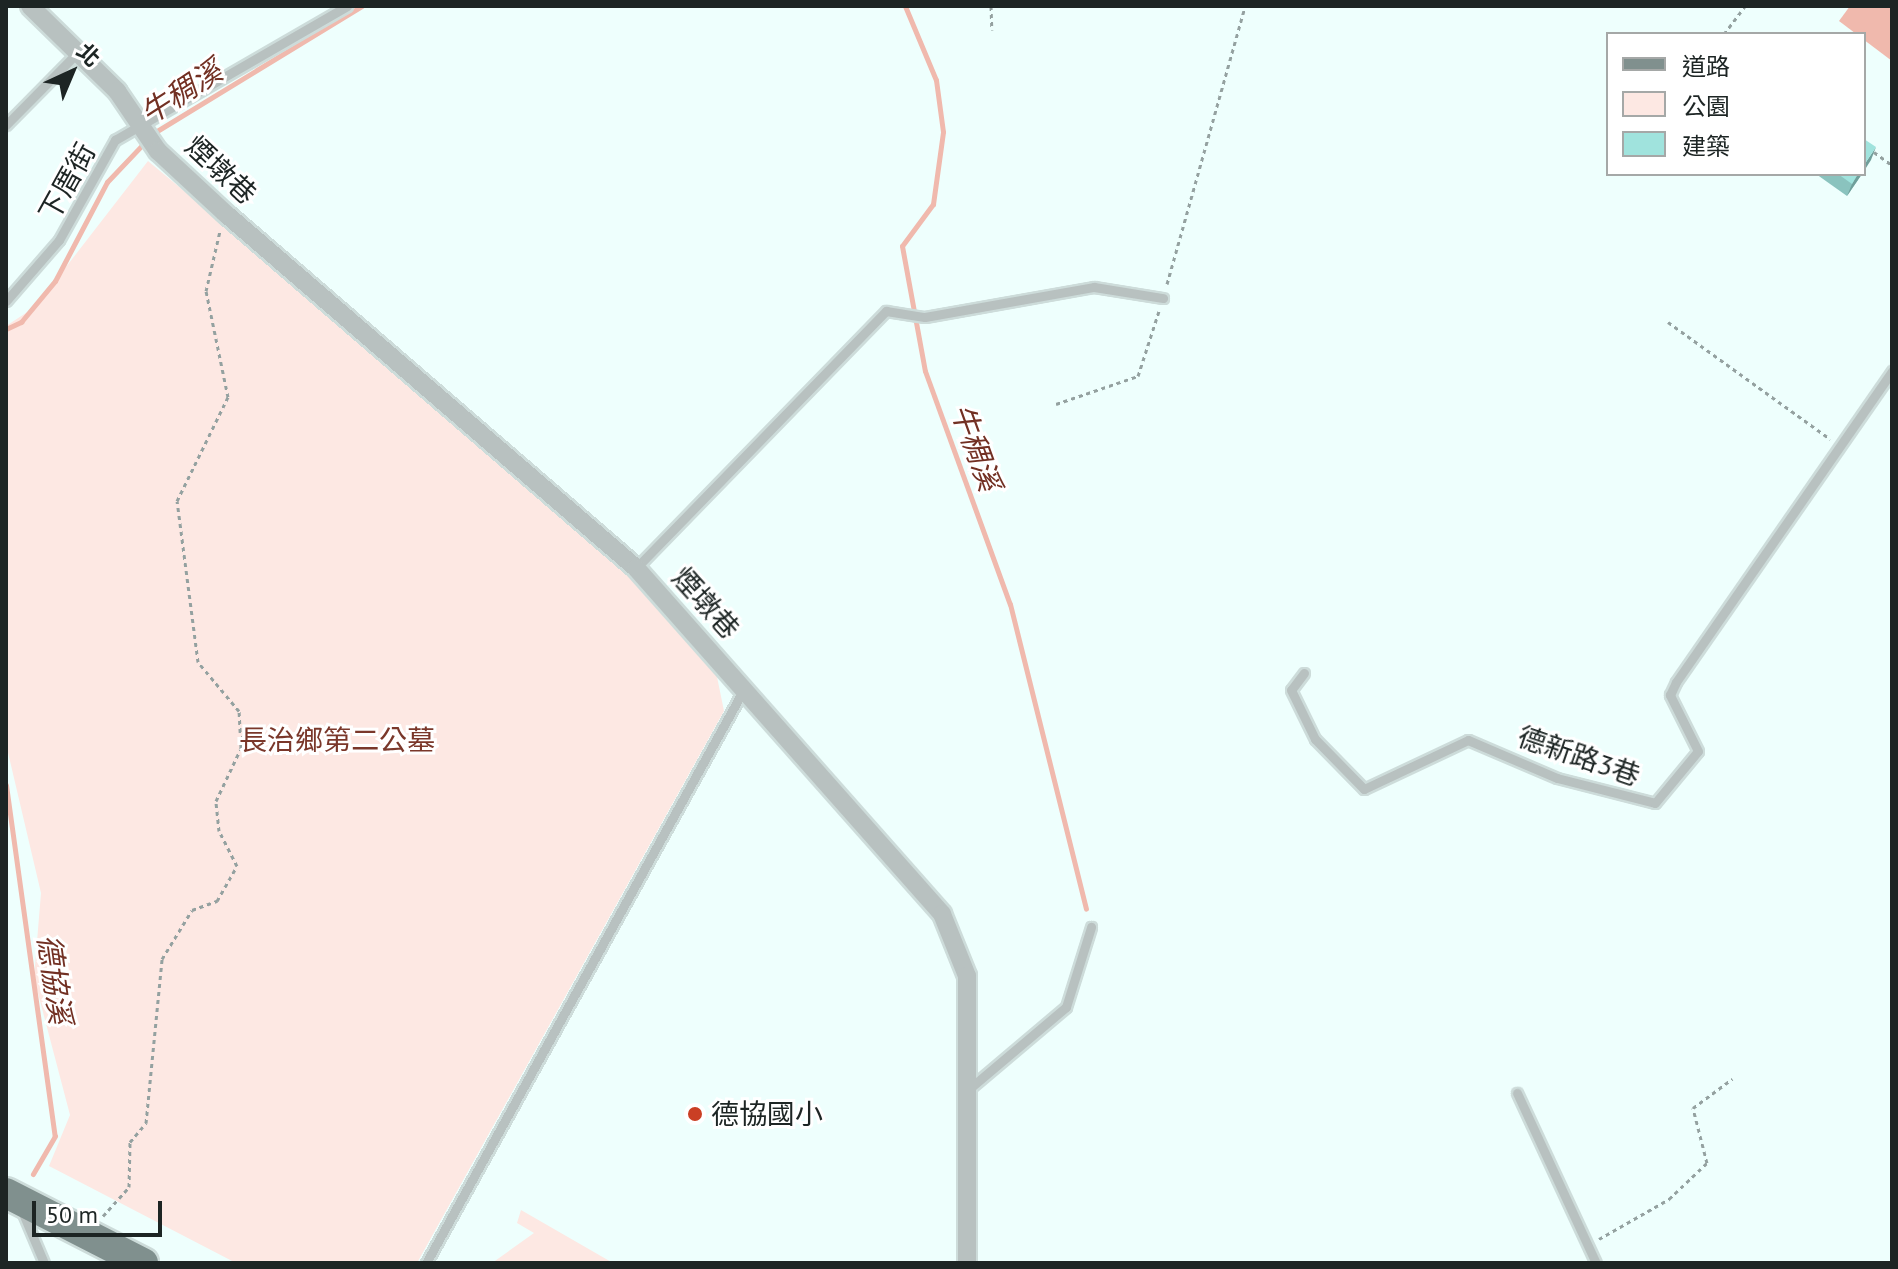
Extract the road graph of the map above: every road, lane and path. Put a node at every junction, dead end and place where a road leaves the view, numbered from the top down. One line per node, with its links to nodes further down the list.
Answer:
1 (30, 6): 8 (street, 煙墩巷)
2 (347, 6): 10 (lane, 煙墩巷)
3 (991, 6): 6 (path)
4 (1245, 6): 14 (path)
5 (1745, 6): 7 (path)
6 (992, 30)
7 (1726, 32)
8 (79, 51): 9 (lane); 10 (street, 煙墩巷)
9 (6, 125)
10 (140, 125): 13 (street, 煙墩巷); 15 (lane, 下厝街)
11 (1866, 146): 12 (path)
12 (1892, 165)
13 (226, 214): 20 (street, 煙墩巷); 28 (path)
14 (1163, 298): 18 (path); 20 (lane)
15 (6, 301)
16 (1668, 322): 19 (path)
17 (1892, 371): 19 (lane, 德新路3巷)
18 (1056, 404)
19 (1840, 446): 21 (lane, 德新路3巷)
20 (636, 568): 22 (street, 煙墩巷)
21 (1304, 673)
22 (745, 688): 25 (street, 煙墩巷); 32 (lane)
23 (1091, 927): 25 (lane)
24 (1732, 1079): 29 (path)
25 (963, 1093): 33 (street, 煙墩巷)
26 (1517, 1093): 29 (lane)
27 (9, 1200): 28 (main road); 30 (lane)
28 (87, 1234): 31 (main road)
29 (1589, 1245): 34 (lane)
30 (44, 1263)
31 (143, 1263)
32 (426, 1263)
33 (967, 1263)
34 (1596, 1263)

